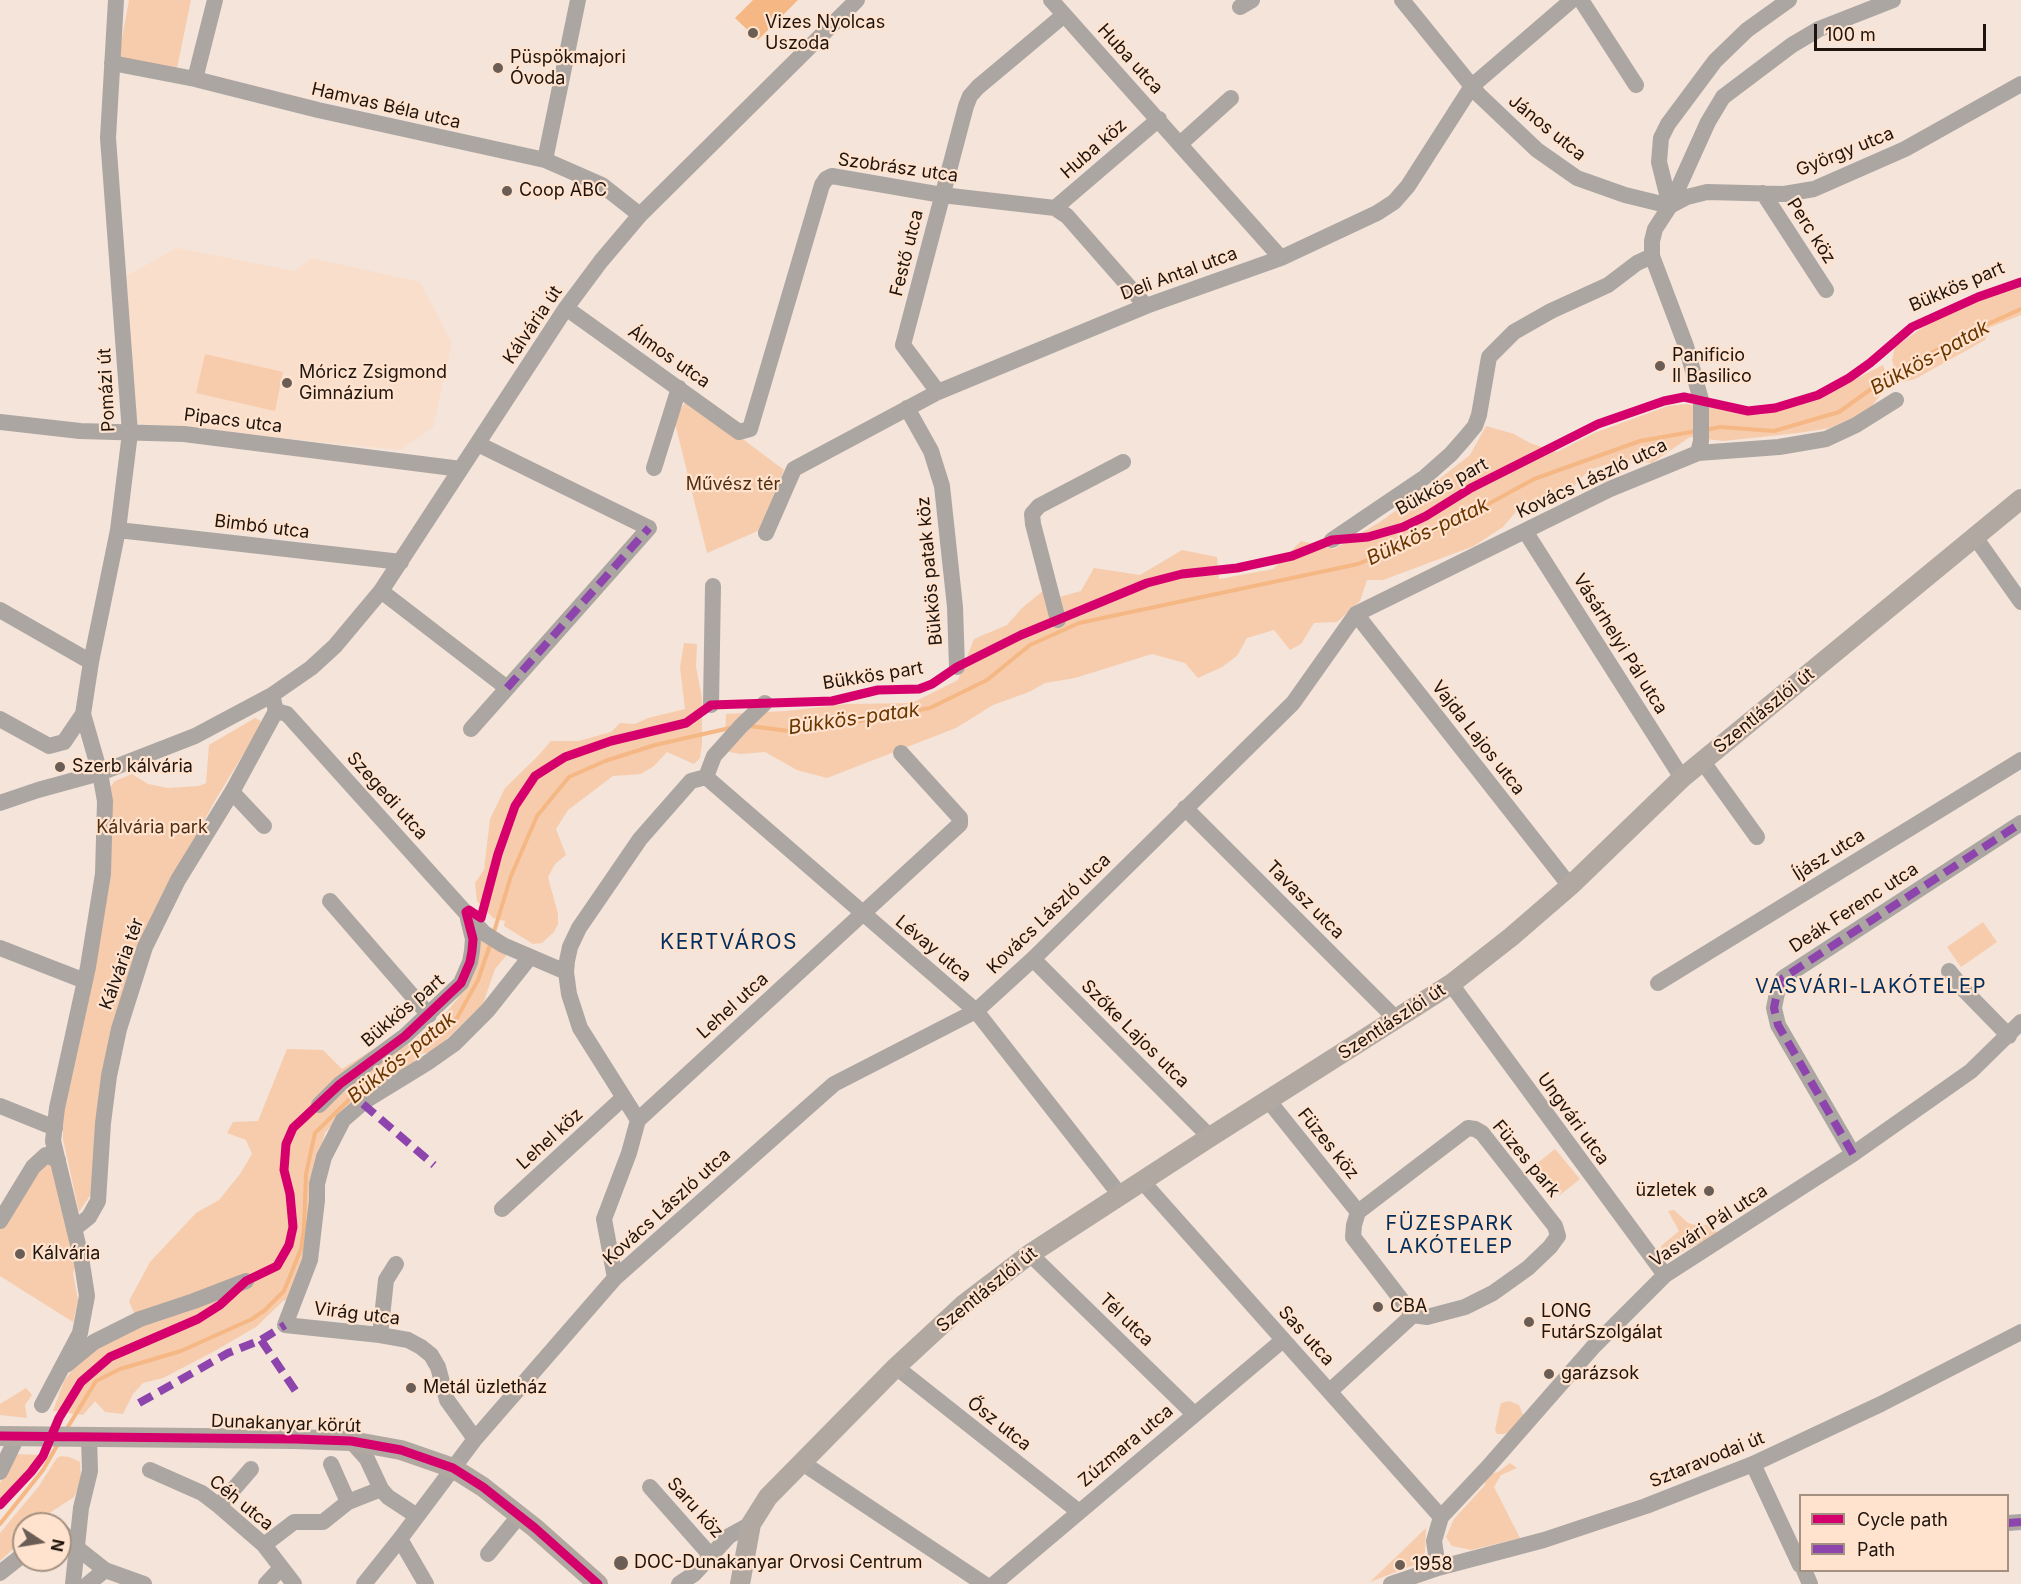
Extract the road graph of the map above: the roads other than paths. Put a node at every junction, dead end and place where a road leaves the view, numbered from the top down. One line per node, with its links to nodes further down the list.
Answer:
1 (117, 0): 12 (street, Pomázi út)
2 (215, 0): 13 (street)
3 (578, 0): 20 (street)
4 (857, 0): 25 (street, Kálvária út)
5 (1051, 0): 11 (street, Huba utca)
6 (1402, 0): 16 (street, János utca)
7 (1572, 0): 16 (street, Deli Antal utca)
8 (1581, 0): 15 (street)
9 (1789, 0): 23 (street)
10 (1893, 0): 23 (street)
11 (1064, 15): 18 (street, Huba utca); 22 (street, Festő utca)
12 (112, 63): 13 (street, Hamvas Béla utca); 37 (street, Pomázi út)
13 (195, 79): 20 (street, Hamvas Béla utca)
14 (2021, 84): 21 (street, György utca)
15 (1636, 85)
16 (1472, 86): 23 (street, János utca); 27 (street, Deli Antal utca)
17 (1231, 98): 19 (street)
18 (1159, 119): 19 (street, Huba utca); 24 (street, Huba köz)
19 (1180, 144): 27 (street, Huba utca)
20 (545, 160): 25 (street, Hamvas Béla utca)
21 (1763, 193): 23 (street, György utca); 28 (street, Perc köz)
22 (942, 195): 24 (street, Szobrász utca); 32 (street, Festő utca); 36 (street, Szobrász utca)
23 (1670, 206): 26 (street)
24 (1055, 208): 29 (street)
25 (640, 215): 30 (street, Kálvária út)
26 (1652, 256): 39 (street); 48 (street)
27 (1281, 258): 29 (street, Deli Antal utca)
28 (1826, 290)
29 (1146, 306): 32 (street, Deli Antal utca)
30 (566, 308): 31 (street, Álmos utca); 38 (street, Kálvária út)
31 (679, 388): 36 (street, Álmos utca); 41 (street)
32 (938, 392): 34 (street, Deli Antal utca)
33 (1896, 400): 39 (street)
34 (907, 408): 46 (street, Deli Antal utca); 57 (street, Bükkös patak köz)
35 (0, 422): 37 (street, Pipacs utca)
36 (750, 429)
37 (130, 433): 42 (street, Pipacs utca); 44 (street, Pomázi út)
38 (478, 444): 42 (street, Kálvária út); 58 (street)
39 (1700, 447): 45 (street, Kovács László utca)
40 (1123, 462): 55 (street)
41 (654, 468)
42 (461, 469): 49 (street, Kálvária út)
43 (2021, 499): 47 (main road, Szentlászlói út)
44 (118, 530): 49 (street, Bimbó utca); 56 (street, Pomázi út)
45 (1525, 531): 54 (street, Kovács László utca); 70 (street, Vásárhelyi Pál utca)
46 (766, 533)
47 (1975, 537): 52 (street); 67 (main road, Szentlászlói út)
48 (1332, 540)
49 (401, 562): 51 (street, Kálvária út)
50 (713, 586): 61 (street)
51 (381, 591): 58 (street); 59 (street, Kálvária út)
52 (2021, 602)
53 (0, 610): 56 (street)
54 (1356, 614): 73 (street, Kovács László utca); 77 (street, Vajda Lajos utca)
55 (1058, 620)
56 (90, 662): 62 (street, Pomázi út)
57 (957, 667)
58 (507, 688): 64 (street)
59 (274, 703): 68 (street, Kálvária út); 71 (street, Kálvária tér); 79 (street, Szegedi utca)
60 (765, 704): 69 (street)
61 (711, 705)
62 (83, 714): 63 (street); 68 (street, Pomázi út)
63 (0, 719)
64 (471, 729)
65 (901, 753): 80 (street, Lehel utca)
66 (2021, 760): 87 (street, Íjász utca)
67 (1703, 762): 70 (main road, Szentlászlói út); 76 (street)
68 (100, 773): 72 (street, Kálvária út); 86 (street, Kálvária tér)
69 (706, 777): 80 (street, Lévay utca); 85 (street)
70 (1682, 778): 77 (main road, Szentlászlói út)
71 (232, 792): 75 (street); 108 (street, Kálvária tér)
72 (0, 803)
73 (1185, 808): 83 (street, Kovács László utca); 91 (street, Tavasz utca)
74 (2021, 823): 101 (street, Deák Ferenc utca)
75 (264, 826)
76 (1757, 837)
77 (1570, 886): 88 (main road, Szentlászlói út)
78 (330, 901): 90 (street)
79 (466, 912): 82 (street, Szegedi utca); 90 (street, Bükkös part)
80 (863, 915): 89 (street, Lévay utca); 98 (street, Lehel utca)
81 (0, 948): 86 (street)
82 (530, 957): 85 (street, Szegedi utca); 116 (street, Virág utca)
83 (1033, 959): 89 (street, Kovács László utca); 100 (street, Szőke Lajos utca)
84 (1949, 971): 93 (street)
85 (566, 972): 94 (street)
86 (85, 981): 99 (street, Kálvária tér)
87 (1658, 983)
88 (1451, 984): 91 (main road, Szentlászlói út); 111 (street, Ungvári utca)
89 (976, 1011): 104 (street, Lévay utca); 112 (street, Kovács László utca)
90 (429, 1015): 96 (street, Bükkös part)
91 (1396, 1020): 95 (main road, Szentlászlói út)
92 (2021, 1023): 93 (street, Vasvári Pál utca)
93 (2009, 1036): 101 (street, Vasvári Pál utca)
94 (623, 1098): 98 (street); 105 (street, Lehel köz)
95 (1268, 1100): 100 (main road, Szentlászlói út); 106 (street, Füzes köz)
96 (319, 1105)
97 (0, 1106): 99 (street)
98 (638, 1120): 112 (street)
99 (55, 1128): 102 (street, Kálvária tér)
100 (1210, 1137): 103 (main road, Szentlászlói út)
101 (1853, 1154): 111 (street, Vasvári Pál utca)
102 (58, 1160): 107 (street); 108 (street, Kálvária tér)
103 (1142, 1180): 104 (main road, Szentlászlói út); 117 (street, Sas utca)
104 (1120, 1195): 109 (main road, Szentlászlói út)
105 (502, 1209)
106 (1358, 1212): 114 (street); 114 (street, Füzes park)
107 (0, 1221)
108 (74, 1229): 119 (street, Kálvária tér)
109 (1030, 1254): 118 (main road, Szentlászlói út); 122 (street, Tél utca)
110 (396, 1264): 116 (street)
111 (1665, 1275): 143 (street, Vasvári Pál utca)
112 (615, 1278): 125 (street, Kovács László utca)
113 (246, 1281): 119 (street)
114 (1413, 1315): 120 (street)
115 (2021, 1332): 129 (street, Sztaravodai út)
116 (380, 1335): 125 (street, Virág utca)
117 (1283, 1340): 120 (street, Sas utca); 122 (street, Zúzmara utca)
118 (896, 1367): 127 (main road, Szentlászlói út); 139 (street, Ősz utca)
119 (62, 1369): 121 (street, Kálvária tér)
120 (1330, 1391): 143 (street, Sas utca)
121 (42, 1405)
122 (1194, 1414): 139 (street, Zúzmara utca)
123 (9, 1436): 124 (main road, Dunakanyar körút); 133 (street)
124 (87, 1437): 126 (main road, Dunakanyar körút); 138 (street)
125 (475, 1440): 130 (street, Kovács László utca)
126 (351, 1442): 130 (main road, Dunakanyar körút); 135 (street)
127 (801, 1462): 144 (main road, Szentlászlói út); 167 (street)
128 (331, 1464): 136 (street)
129 (1753, 1464): 151 (street); 154 (street, Sztaravodai út)
130 (453, 1468): 140 (street, Kovács László utca); 141 (main road, Dunakanyar körút)
131 (251, 1469): 137 (street)
132 (150, 1470): 137 (street, Céh utca)
133 (0, 1472)
134 (650, 1487): 150 (street, Saru köz)
135 (381, 1489): 136 (street); 140 (street)
136 (348, 1502): 147 (street)
137 (219, 1506): 147 (street, Céh utca)
138 (81, 1508): 142 (street); 148 (street)
139 (1078, 1511): 168 (street, Zúzmara utca)
140 (417, 1516): 145 (street, Kovács László utca)
141 (519, 1516): 149 (street); 164 (main road, Dunakanyar körút)
142 (72, 1517)
143 (1441, 1517): 154 (street)
144 (751, 1524): 150 (street, Szentlászlói út); 166 (main road, Szentlászlói út)
145 (400, 1539): 162 (street, Kovács László utca); 163 (street)
146 (72, 1542): 148 (street)
147 (264, 1545): 153 (street, Céh utca)
148 (76, 1547): 155 (street); 157 (street)
149 (488, 1554)
150 (711, 1556): 165 (street, Szentlászlói út)
151 (1799, 1561)
152 (12, 1564): 156 (street)
153 (281, 1568): 160 (street); 161 (street, Céh utca)
154 (1438, 1568): 169 (street, Sztaravodai út)
155 (105, 1570): 158 (street); 159 (street)
156 (0, 1573)
157 (73, 1584)
158 (88, 1584)
159 (144, 1584)
160 (266, 1584)
161 (294, 1584)
162 (364, 1584)
163 (426, 1584)
164 (598, 1584)
165 (679, 1584)
166 (740, 1584)
167 (984, 1584)
168 (994, 1584)
169 (1391, 1584)

